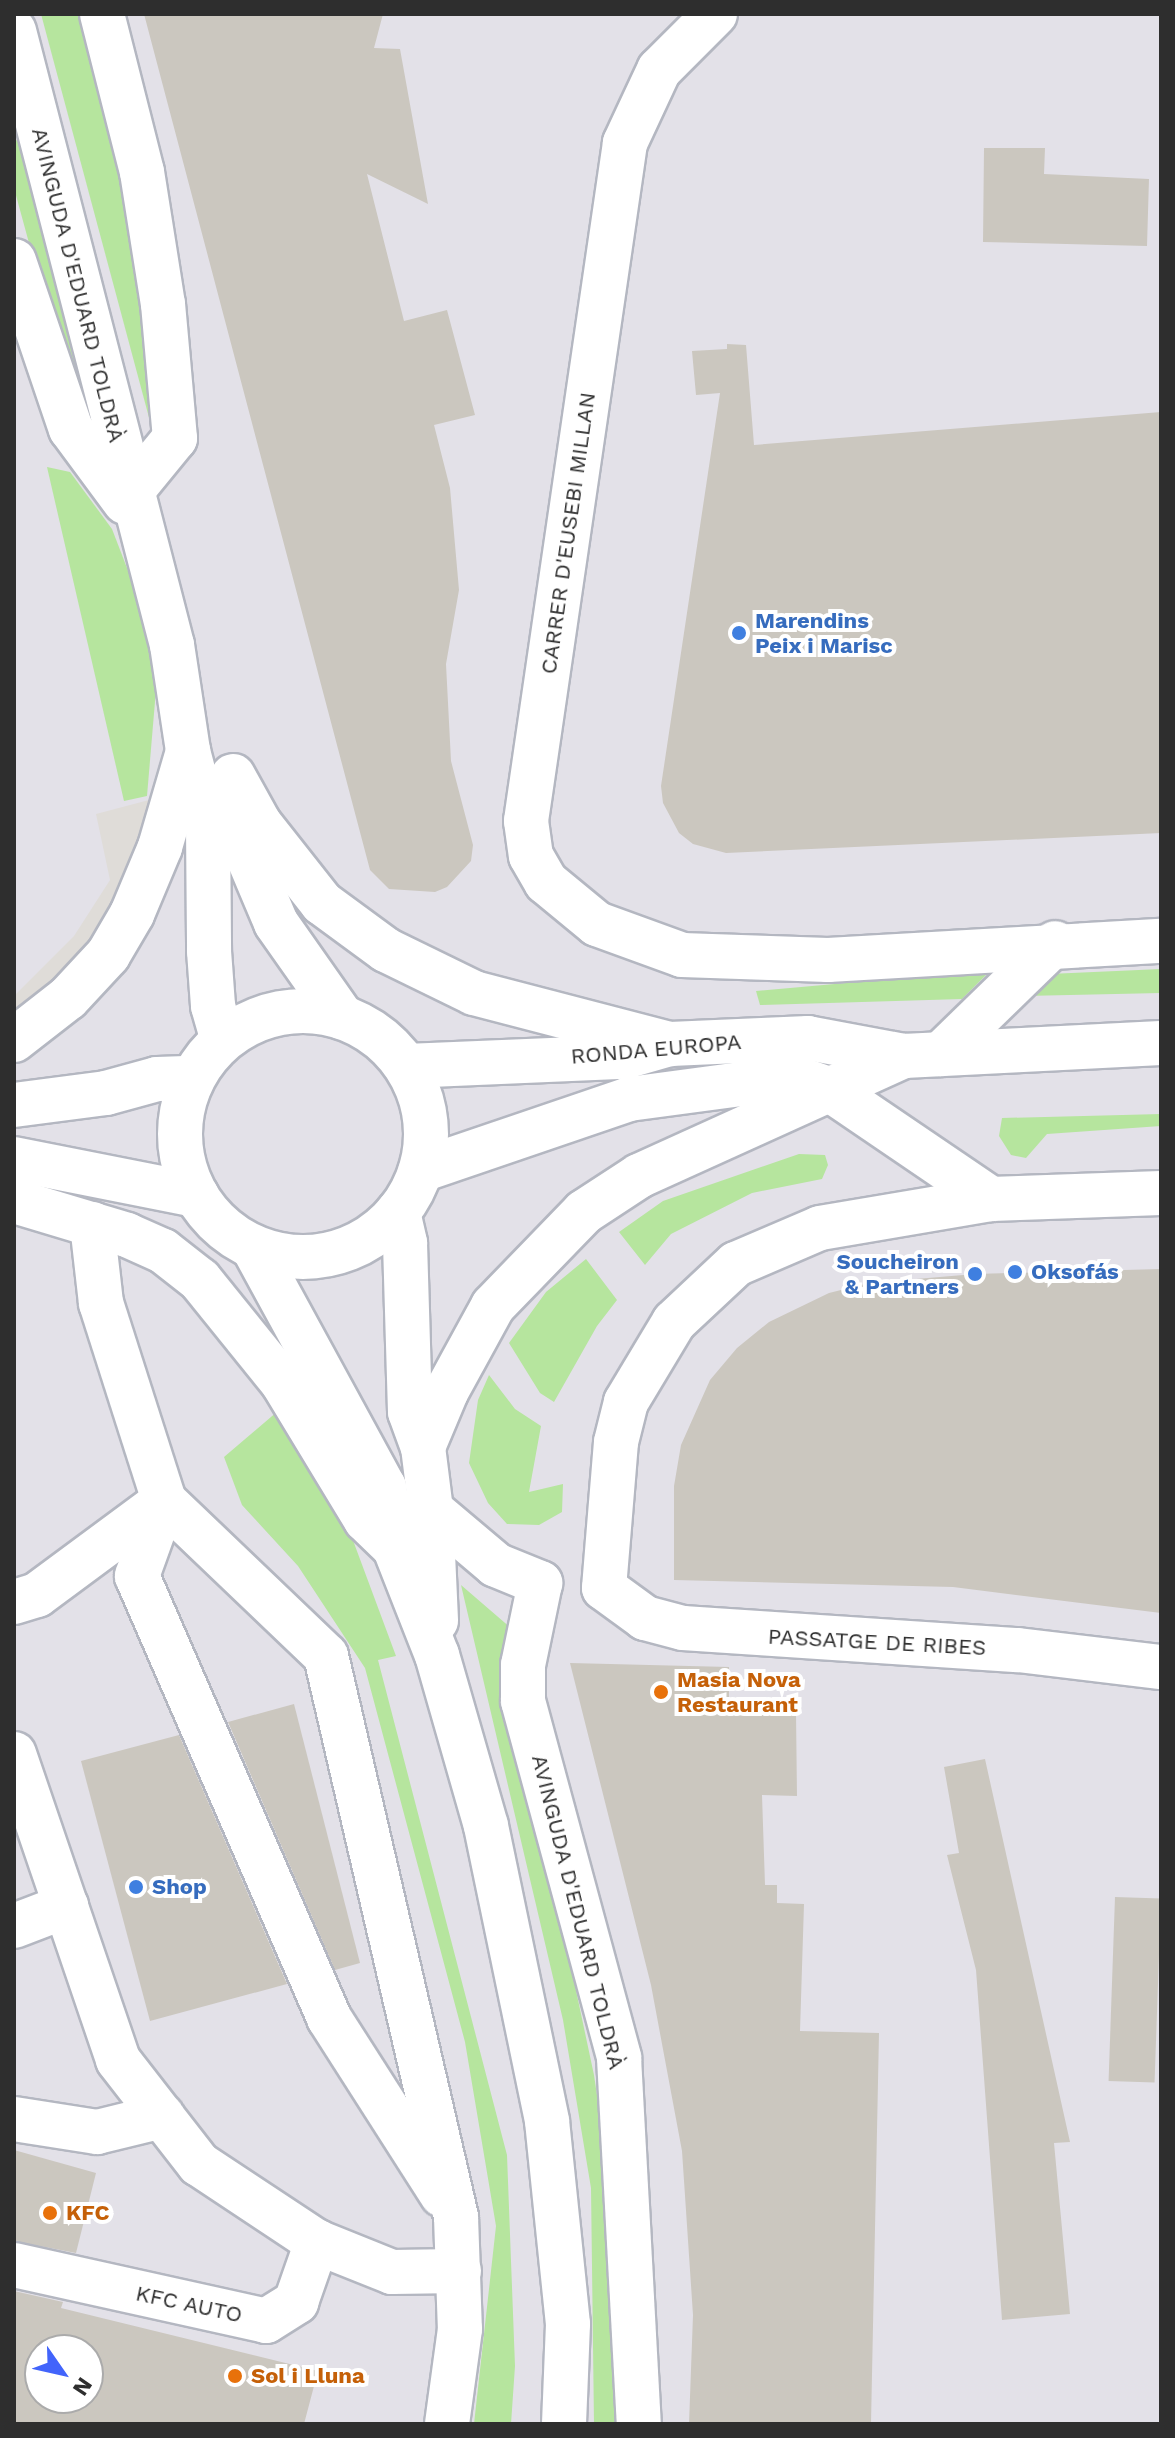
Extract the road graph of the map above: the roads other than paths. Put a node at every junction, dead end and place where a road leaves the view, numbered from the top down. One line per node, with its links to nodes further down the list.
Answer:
1 (102, 14): 6 (street)
2 (715, 14): 11 (street, CARRER D'EUSEBI MILLAN)
3 (14, 31): 6 (street, AVINGUDA D'EDUARD TOLDRÀ)
4 (14, 261): 5 (street, AVINGUDA D'EDUARD TOLDRÀ)
5 (31, 368): 6 (street, AVINGUDA D'EDUARD TOLDRÀ)
6 (137, 509): 7 (street, AVINGUDA D'EDUARD TOLDRÀ)
7 (172, 645): 8 (street, AVINGUDA D'EDUARD TOLDRÀ); 9 (street, AVINGUDA D'EDUARD TOLDRÀ)
8 (188, 751): 13 (street); 14 (street, AVINGUDA D'EDUARD TOLDRÀ)
9 (233, 776): 12 (street, AVINGUDA D'EDUARD TOLDRÀ); 16 (street)
10 (1161, 941): 11 (street)
11 (1055, 943): 17 (street, RONDA EUROPA)
12 (342, 1017): 14 (street); 18 (street)
13 (14, 1040)
14 (223, 1040): 19 (street)
15 (1161, 1043): 17 (street, RONDA EUROPA)
16 (670, 1044): 17 (street, RONDA EUROPA); 18 (street, RONDA EUROPA)
17 (922, 1055): 20 (street, RONDA EUROPA)
18 (406, 1066): 23 (street)
19 (193, 1078): 21 (street); 25 (street)
20 (829, 1089): 23 (street, RONDA EUROPA); 26 (street, RONDA EUROPA); 31 (street)
21 (14, 1105)
22 (14, 1159): 25 (street)
23 (421, 1170): 28 (street)
24 (1161, 1193): 26 (street)
25 (196, 1195): 30 (street)
26 (991, 1199): 36 (street)
27 (14, 1201): 29 (street)
28 (398, 1212): 30 (street); 31 (street)
29 (92, 1224): 32 (street); 34 (street)
30 (253, 1247): 34 (street)
31 (423, 1447): 33 (street)
32 (164, 1501): 37 (street); 45 (street); 45 (street)
33 (431, 1510): 35 (street); 38 (street)
34 (394, 1546): 38 (street)
35 (540, 1583): 36 (street); 51 (street, AVINGUDA D'EDUARD TOLDRÀ)
36 (604, 1588): 39 (street, PASSATGE DE RIBES)
37 (14, 1602)
38 (437, 1655): 50 (street)
39 (1161, 1667)
40 (14, 1754): 41 (street)
41 (66, 1906): 42 (street); 43 (street)
42 (14, 1926)
43 (162, 2116): 44 (street); 46 (street)
44 (14, 2119)
45 (456, 2217): 48 (street)
46 (317, 2242): 47 (street, KFC AUTO); 48 (street)
47 (14, 2265)
48 (459, 2271): 49 (street)
49 (447, 2424)
50 (564, 2424)
51 (639, 2424)

